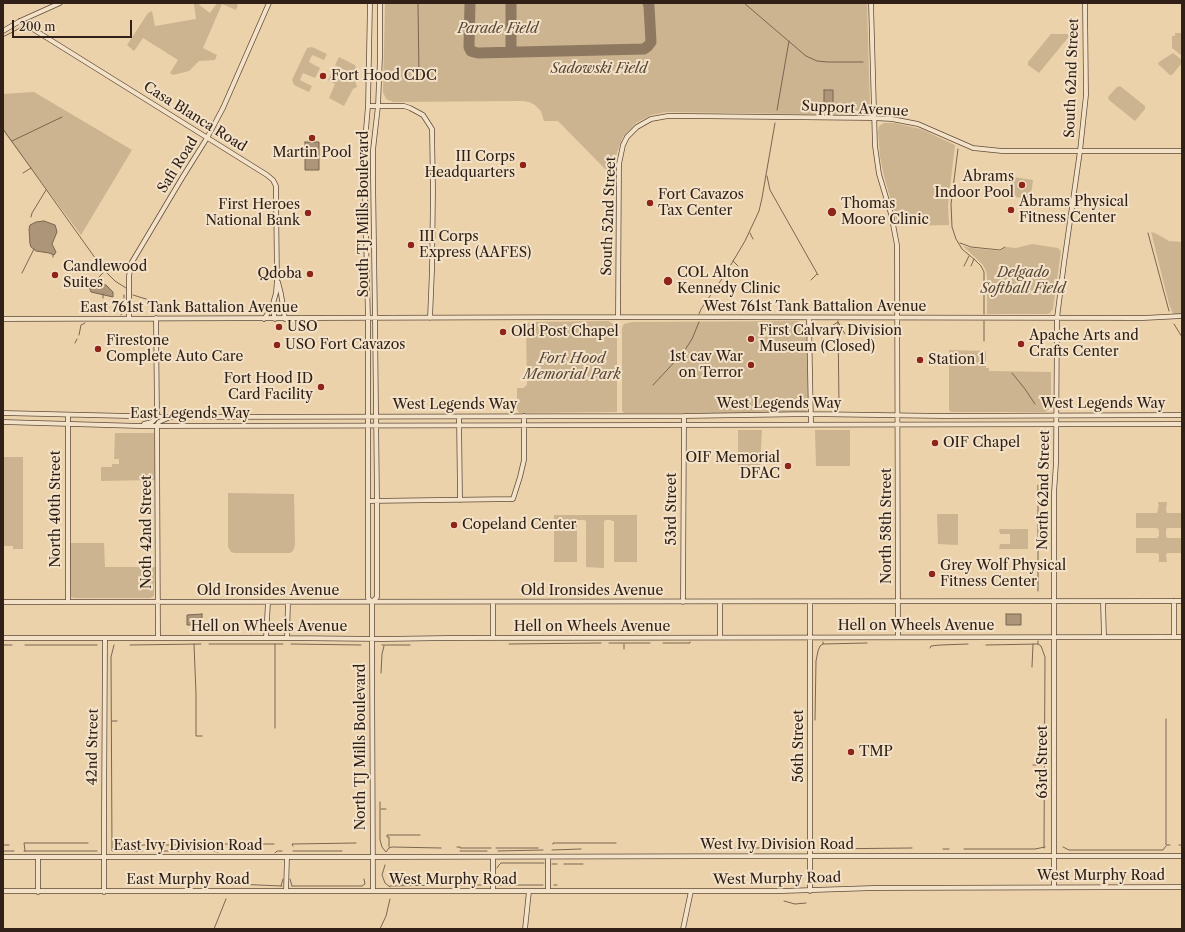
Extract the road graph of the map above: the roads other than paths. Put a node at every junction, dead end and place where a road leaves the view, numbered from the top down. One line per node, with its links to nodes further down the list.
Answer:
1 (60, 3): 7 (street)
2 (269, 3): 13 (street, Safi Road)
3 (370, 3): 9 (street, South TJ Mills Boulevard)
4 (380, 3): 10 (street, South TJ Mills Boulevard)
5 (871, 3): 11 (street, North 58th Street)
6 (1085, 3): 14 (street, South 62nd Street)
7 (20, 21): 8 (street); 13 (street, Casa Blanca Road)
8 (3, 31)
9 (368, 106): 10 (street); 30 (street, South TJ Mills Boulevard)
10 (378, 106): 22 (street); 31 (street, South TJ Mills Boulevard)
11 (873, 118): 12 (street, Support Avenue); 14 (street, Support Avenue); 24 (street, North 58th Street)
12 (642, 123): 19 (street, South 52nd Street)
13 (207, 138): 16 (street, Casa Blanca Road); 20 (street, Safi Road)
14 (1080, 151): 15 (street, Support Avenue); 25 (street, South 62nd Street)
15 (1182, 151)
16 (277, 279): 17 (street, Casa Blanca Road); 29 (street, Casa Blanca Road)
17 (272, 307): 27 (street, Casa Blanca Road); 28 (street, Casa Blanca Road)
18 (1182, 316): 25 (street, West 761st Tank Battalion Avenue)
19 (618, 317): 22 (street, West 761st Tank Battalion Avenue); 23 (street, West 761st Tank Battalion Avenue)
20 (129, 318): 21 (street, East 761st Tank Battalion Avenue); 26 (street, East 761st Tank Battalion Avenue)
21 (156, 318): 27 (street, East 761st Tank Battalion Avenue); 43 (street)
22 (430, 318): 31 (street, West 761st Tank Battalion Avenue)
23 (809, 318): 24 (street, West 761st Tank Battalion Avenue); 33 (street)
24 (898, 318): 25 (street, West 761st Tank Battalion Avenue); 42 (street, North 58th Street)
25 (1057, 318): 35 (street, South 62nd Street)
26 (3, 319)
27 (264, 319): 28 (street, East 761st Tank Battalion Avenue)
28 (275, 319): 29 (street, East 761st Tank Battalion Avenue)
29 (285, 319): 30 (street, East 761st Tank Battalion Avenue)
30 (368, 319): 31 (street, East 761st Tank Battalion Avenue); 37 (street, South TJ Mills Boulevard)
31 (375, 319): 38 (street, South TJ Mills Boulevard)
32 (3, 413): 34 (street, East Legends Way)
33 (811, 414): 41 (street, West Legends Way); 42 (street, West Legends Way); 47 (street)
34 (68, 415): 43 (street, East Legends Way); 46 (street, North 40th Street)
35 (1056, 415): 36 (street, West Legends Way); 42 (street, West Legends Way); 48 (street, North 62nd Street)
36 (1182, 415)
37 (368, 416): 38 (street, East Legends Way); 44 (street, East Legends Way); 51 (street, South TJ Mills Boulevard)
38 (376, 416): 39 (street, West Legends Way); 52 (street, South TJ Mills Boulevard)
39 (459, 416): 40 (street, West Legends Way); 56 (street)
40 (524, 416): 41 (street, West Legends Way); 57 (street)
41 (684, 416): 53 (street, 53rd Street)
42 (898, 416): 54 (street, North 58th Street)
43 (157, 417): 44 (street, East Legends Way); 55 (street)
44 (172, 417): 50 (street)
45 (3, 422): 46 (street, East Legends Way)
46 (68, 424): 55 (street, East Legends Way); 66 (street, North 40th Street)
47 (811, 424): 53 (street, West Legends Way); 54 (street, West Legends Way)
48 (1056, 424): 49 (street, West Legends Way); 54 (street, West Legends Way); 62 (street, North 62nd Street)
49 (1182, 424)
50 (157, 425): 51 (street, East Legends Way); 55 (street, East Legends Way); 67 (street, Noth 42nd Street)
51 (368, 425): 52 (street, East Legends Way); 59 (street, North TJ Mills Boulevard)
52 (376, 425): 56 (street, West Legends Way); 60 (street, North TJ Mills Boulevard)
53 (683, 425): 57 (street, West Legends Way); 71 (street, 53rd Street)
54 (898, 425): 61 (street, North 58th Street)
55 (140, 426)
56 (459, 426): 57 (street, West Legends Way); 58 (street)
57 (524, 426): 58 (street)
58 (460, 500): 60 (street)
59 (368, 501): 60 (street); 70 (street, North TJ Mills Boulevard)
60 (377, 501): 70 (street, North TJ Mills Boulevard)
61 (898, 601): 62 (street, Old Ironsides Avenue); 73 (street, Old Ironsides Avenue); 77 (street, North 58th Street)
62 (1054, 601): 74 (street, Old Ironsides Avenue); 78 (street, North 62nd Street)
63 (1174, 601): 64 (street, Old Ironsides Avenue); 74 (street, Old Ironsides Avenue); 80 (street)
64 (1182, 601)
65 (3, 602): 66 (street, Old Ironsides Avenue)
66 (68, 602): 67 (street, Old Ironsides Avenue)
67 (158, 602): 68 (street, Old Ironsides Avenue); 84 (street, Noth 42nd Street)
68 (268, 602): 69 (street, Old Ironsides Avenue); 85 (street)
69 (288, 602): 70 (street, Old Ironsides Avenue); 86 (street)
70 (372, 602): 75 (street, Old Ironsides Avenue); 89 (street, North TJ Mills Boulevard)
71 (683, 602): 72 (street, Old Ironsides Avenue); 75 (street, Old Ironsides Avenue)
72 (720, 602): 73 (street, Old Ironsides Avenue); 88 (street)
73 (810, 602): 76 (street, 56th Street)
74 (1103, 602): 79 (street)
75 (493, 603): 87 (street)
76 (810, 637): 77 (street, Hell on Wheels Avenue); 88 (street, Hell on Wheels Avenue); 90 (street, 56th Street)
77 (898, 637): 78 (street, Hell on Wheels Avenue)
78 (1054, 637): 79 (street, Hell on Wheels Avenue); 91 (street, 63rd Street)
79 (1104, 637): 80 (street, Hell on Wheels Avenue)
80 (1174, 637): 81 (street, Hell on Wheels Avenue)
81 (1182, 637)
82 (3, 638): 83 (street, Hell on Wheels Avenue)
83 (105, 638): 84 (street, Hell on Wheels Avenue); 95 (street, 42nd Street)
84 (158, 638): 85 (street, Hell on Wheels Avenue)
85 (266, 638): 86 (street, Hell on Wheels Avenue)
86 (287, 638): 89 (street, Hell on Wheels Avenue)
87 (493, 638): 88 (street, Hell on Wheels Avenue); 89 (street, Hell on Wheels Avenue)
88 (720, 638)
89 (372, 639): 97 (street, North TJ Mills Boulevard)
90 (810, 856): 91 (street, West Ivy Division Road); 99 (street, West Ivy Division Road); 108 (street, 56th Street)
91 (1054, 856): 92 (street, West Ivy Division Road); 100 (street, 63rd Street)
92 (1182, 856)
93 (3, 857): 94 (street, East Ivy Division Road)
94 (38, 857): 95 (street, East Ivy Division Road); 110 (street)
95 (104, 857): 96 (street, East Ivy Division Road); 111 (street, 42nd Street)
96 (287, 857): 97 (street, East Ivy Division Road); 102 (street)
97 (373, 857): 98 (street, West Ivy Division Road); 103 (street, North TJ Mills Boulevard)
98 (493, 857): 99 (street, West Ivy Division Road); 104 (street)
99 (548, 857): 106 (street)
100 (1054, 887): 101 (street, West Murphy Road); 108 (street, West Murphy Road)
101 (1182, 887)
102 (286, 891): 103 (street, East Murphy Road); 111 (street, East Murphy Road)
103 (373, 891): 104 (street, West Murphy Road)
104 (493, 891): 105 (street, West Murphy Road)
105 (529, 891): 106 (street, West Murphy Road); 112 (street)
106 (548, 891): 107 (street, West Murphy Road)
107 (691, 891): 108 (street, West Murphy Road); 113 (street)
108 (810, 891)
109 (3, 892): 110 (street, East Murphy Road)
110 (38, 892): 111 (street, East Murphy Road)
111 (104, 892)
112 (525, 929)
113 (683, 929)

